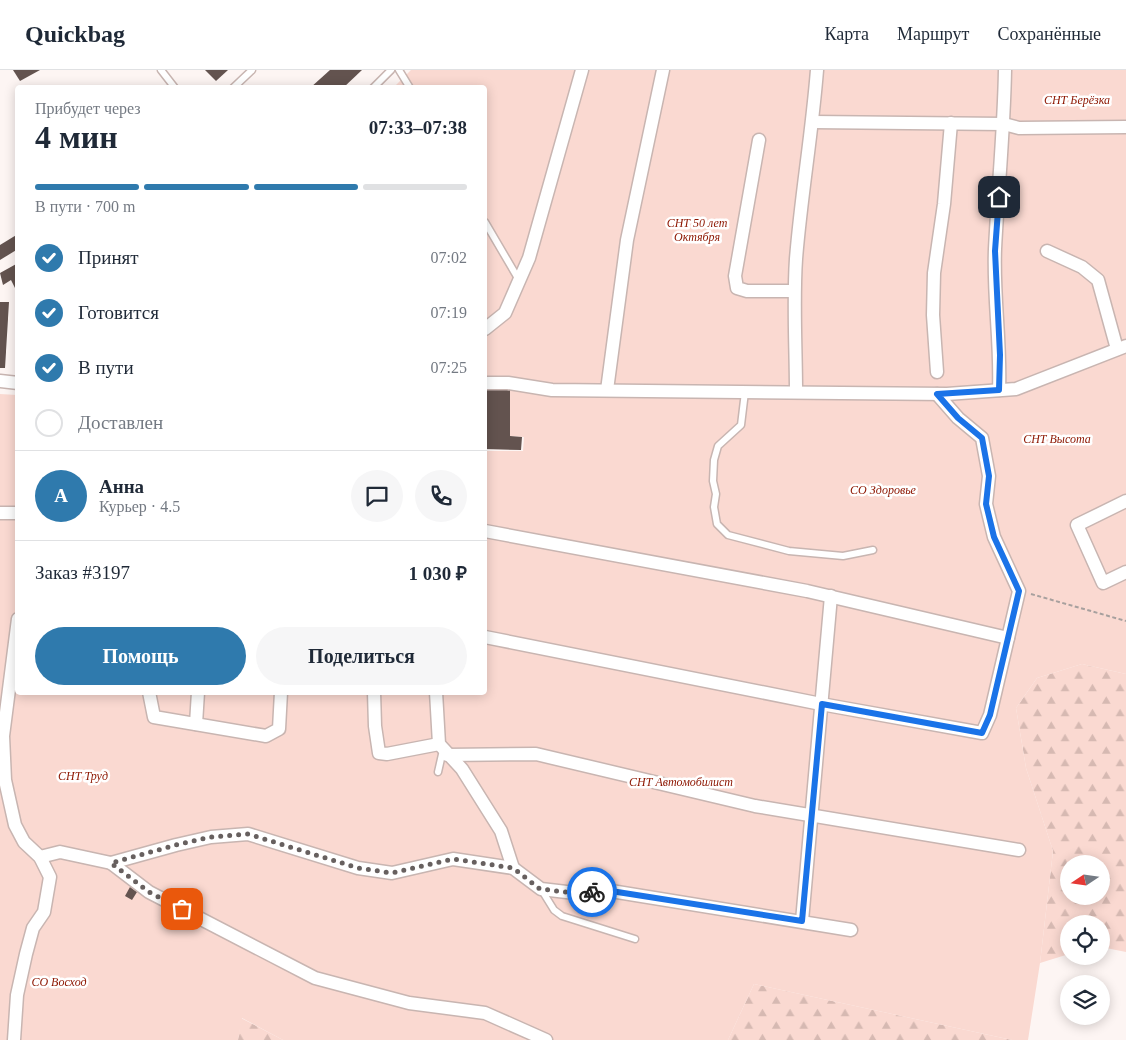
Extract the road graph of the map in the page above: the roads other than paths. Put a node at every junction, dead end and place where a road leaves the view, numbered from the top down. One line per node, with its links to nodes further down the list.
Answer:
1 (161, 70): 9 (lane)
2 (252, 70): 10 (lane)
3 (392, 70): 11 (lane)
4 (399, 70): 12 (lane)
5 (582, 70): 20 (street)
6 (663, 70): 28 (street)
7 (816, 70): 13 (street)
8 (1004, 70): 15 (street)
9 (172, 85)
10 (236, 85)
11 (376, 85)
12 (408, 85)
13 (813, 122): 14 (street); 21 (street)
14 (951, 123): 15 (street); 24 (street)
15 (1004, 124): 16 (street); 29 (street)
16 (1126, 127)
17 (759, 140): 21 (street)
18 (487, 225): 20 (lane)
19 (1047, 251): 23 (street)
20 (520, 281): 22 (street)
21 (794, 291): 31 (street)
22 (487, 327)
23 (1121, 348): 29 (street)
24 (937, 372)
25 (0, 382): 26 (street)
26 (15, 383)
27 (487, 383): 28 (street)
28 (607, 390): 30 (street)
29 (999, 390): 32 (street)
30 (745, 392): 31 (street); 37 (lane)
31 (796, 392): 32 (street)
32 (937, 394): 41 (street)
33 (1126, 500): 38 (street)
34 (0, 513): 35 (street)
35 (15, 513)
36 (487, 531): 39 (street)
37 (873, 550)
38 (1126, 572)
39 (831, 596): 41 (street); 48 (street)
40 (487, 637): 48 (street)
41 (1008, 638): 48 (street)
42 (15, 641): 50 (street)
43 (150, 695): 49 (street)
44 (198, 695): 49 (street)
45 (281, 695): 49 (street)
46 (374, 695): 51 (street)
47 (436, 695): 51 (street)
48 (822, 704): 53 (street)
49 (196, 724)
50 (2, 735): 55 (street)
51 (443, 750): 52 (lane); 53 (street); 57 (street)
52 (438, 772)
53 (810, 815): 54 (street); 59 (street)
54 (1018, 850)
55 (40, 856): 56 (street); 62 (street)
56 (111, 863): 57 (street); 63 (street)
57 (513, 868): 58 (street)
58 (540, 889): 59 (street); 61 (lane)
59 (802, 921): 60 (street)
60 (851, 930)
61 (635, 940)
62 (14, 1040)
63 (546, 1040)

